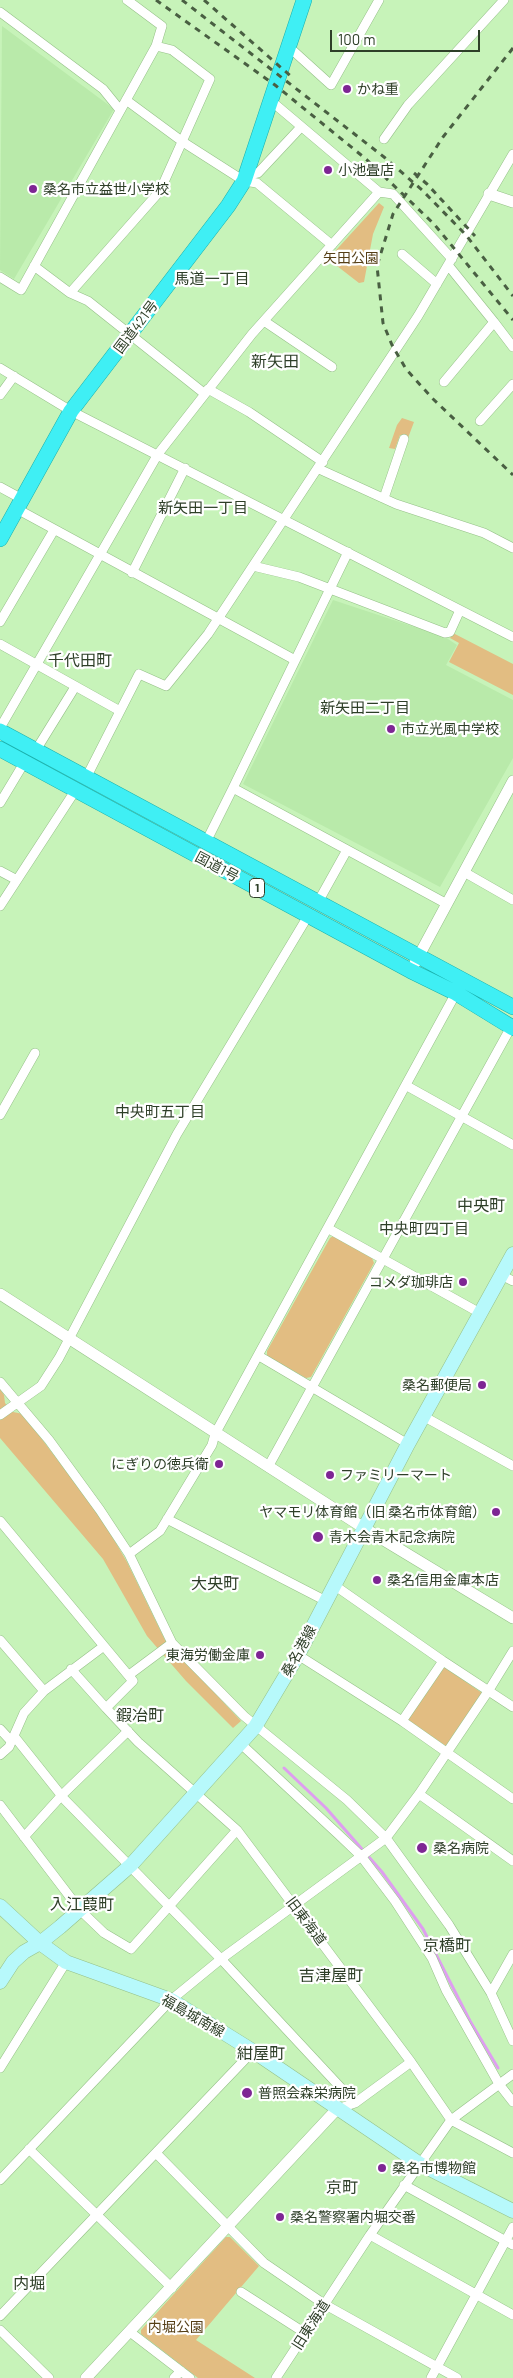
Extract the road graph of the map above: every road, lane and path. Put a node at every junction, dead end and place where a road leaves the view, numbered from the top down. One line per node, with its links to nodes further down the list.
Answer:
1 (127, 0): 6 (street)
2 (304, 0): 7 (highway, 国道421号)
3 (379, 0): 7 (street)
4 (504, 0): 12 (street)
5 (2, 17): 10 (street)
6 (156, 46): 8 (street); 13 (street)
7 (289, 47): 9 (highway, 国道421号)
8 (126, 100): 10 (street); 13 (street)
9 (270, 100): 11 (street); 15 (highway, 国道421号)
10 (120, 110): 22 (street)
11 (301, 127): 15 (street); 16 (street)
12 (384, 139)
13 (183, 142): 15 (street); 25 (street)
14 (513, 154): 17 (street)
15 (245, 179): 19 (street); 28 (highway, 国道421号)
16 (379, 192): 19 (street); 21 (street)
17 (489, 194): 18 (street); 21 (street)
18 (513, 202)
19 (332, 245): 26 (street)
20 (402, 254): 24 (street)
21 (450, 262): 24 (street); 27 (street)
22 (34, 266): 23 (street); 25 (street)
23 (0, 277)
24 (437, 284): 41 (street)
25 (70, 293): 28 (street)
26 (264, 321): 30 (street); 35 (street)
27 (494, 322): 29 (street); 33 (street)
28 (129, 336): 35 (street); 37 (highway, 国道421号)
29 (513, 347)
30 (332, 367)
31 (0, 368): 32 (street)
32 (14, 376): 36 (street); 37 (street)
33 (444, 382)
34 (513, 384): 38 (street)
35 (206, 392): 40 (street); 41 (street)
36 (0, 395)
37 (71, 411): 40 (street); 45 (highway, 国道421号)
38 (480, 421)
39 (404, 439): 44 (street)
40 (158, 454): 42 (street); 51 (street)
41 (321, 466): 44 (street); 46 (street)
42 (185, 468): 46 (street); 53 (street)
43 (0, 487): 45 (street)
44 (384, 498): 49 (street)
45 (20, 504): 47 (street); 48 (highway, 国道421号)
46 (286, 519): 50 (street); 52 (street)
47 (54, 530): 51 (street); 57 (street)
48 (0, 539)
49 (513, 548)
50 (348, 552): 54 (street); 55 (street)
51 (100, 555): 53 (street); 61 (street)
52 (253, 566): 54 (street); 56 (street)
53 (132, 573): 56 (street)
54 (331, 590): 55 (street); 60 (street)
55 (460, 610): 58 (street)
56 (218, 619): 60 (street); 63 (street)
57 (0, 622)
58 (513, 637)
59 (0, 644): 61 (street)
60 (295, 660): 70 (street)
61 (36, 664): 62 (street); 64 (street)
62 (75, 686): 63 (street); 66 (street)
63 (120, 711): 68 (street)
64 (0, 729): 66 (highway, 国道1号 / 1)
65 (0, 749): 67 (highway, 国道1号 / 1)
66 (36, 750): 68 (highway, 国道1号 / 1)
67 (24, 764): 71 (highway, 国道1号 / 1); 72 (street)
68 (86, 778): 73 (highway, 国道1号 / 1)
69 (513, 781): 76 (street)
70 (233, 788): 73 (street); 74 (street)
71 (76, 791): 77 (street); 82 (highway, 国道1号 / 1)
72 (0, 803)
73 (206, 842): 79 (highway, 国道1号 / 1)
74 (346, 850): 79 (street); 80 (street)
75 (0, 871): 77 (street)
76 (464, 872): 78 (street); 80 (street)
77 (17, 880): 81 (street)
78 (513, 900)
79 (318, 902): 83 (highway, 国道1号 / 1)
80 (447, 904): 83 (street)
81 (0, 906)
82 (308, 916): 84 (highway, 国道1号 / 1); 99 (street)
83 (419, 956): 84 (street); 86 (highway, 国道1号 / 1)
84 (410, 971): 85 (highway, 国道1号 / 1)
85 (456, 993): 87 (highway, 国道1号 / 1); 89 (street)
86 (513, 1007)
87 (512, 1028): 91 (street)
88 (35, 1053): 90 (street)
89 (407, 1086): 91 (street); 93 (street)
90 (0, 1113)
91 (462, 1117): 92 (street); 95 (street)
92 (513, 1144)
93 (329, 1228): 95 (street); 100 (street)
94 (513, 1254): 96 (main road, 桑名港線)
95 (383, 1259): 98 (street); 102 (street)
96 (507, 1278): 98 (main road, 桑名港線)
97 (0, 1294): 99 (street)
98 (480, 1313): 105 (main road, 桑名港線)
99 (68, 1338): 103 (street); 106 (street)
100 (259, 1356): 102 (street); 106 (street)
101 (0, 1382): 103 (street)
102 (312, 1387): 107 (street); 109 (street)
103 (18, 1403): 104 (street); 113 (street)
104 (0, 1415)
105 (423, 1416): 107 (main road, 桑名港線); 108 (street)
106 (215, 1434): 109 (street); 110 (street)
107 (408, 1444): 112 (main road, 桑名港線)
108 (513, 1466)
109 (268, 1467): 112 (street)
110 (167, 1519): 113 (street); 115 (street)
111 (0, 1521): 119 (street)
112 (364, 1528): 114 (main road, 桑名港線); 116 (street)
113 (129, 1554): 118 (street)
114 (334, 1585): 115 (main road, 桑名港線); 122 (street)
115 (326, 1601): 121 (main road, 桑名港線)
116 (513, 1618)
117 (0, 1640): 126 (street)
118 (172, 1643): 124 (street); 130 (street)
119 (104, 1646): 123 (street); 124 (street)
120 (513, 1651): 125 (street)
121 (298, 1655): 129 (street); 130 (main road, 桑名港線)
122 (442, 1661): 125 (street); 129 (street)
123 (71, 1669): 126 (street); 128 (street, 旧東海道)
124 (129, 1675): 128 (street)
125 (489, 1690): 127 (street); 135 (street)
126 (44, 1691): 133 (street)
127 (513, 1707)
128 (106, 1708): 132 (street, 旧東海道)
129 (402, 1722): 135 (street)
130 (256, 1727): 134 (main road, 桑名港線); 144 (street)
131 (0, 1730): 133 (street)
132 (128, 1731): 137 (street, 旧東海道); 139 (street)
133 (13, 1739): 136 (street); 139 (street)
134 (241, 1744): 137 (main road, 桑名港線); 145 (street)
135 (447, 1752): 138 (street); 140 (street)
136 (0, 1755)
137 (196, 1793): 142 (street, 旧東海道); 147 (main road, 桑名港線)
138 (419, 1794): 144 (street); 146 (street)
139 (62, 1796): 143 (street); 147 (street)
140 (513, 1799)
141 (0, 1805): 143 (street)
142 (237, 1830): 149 (street); 150 (street, 旧東海道)
143 (24, 1837): 151 (street)
144 (386, 1838): 145 (street); 157 (street)
145 (361, 1856): 150 (street); 165 (street)
146 (513, 1861)
147 (131, 1865): 149 (street); 151 (main road, 桑名港線)
148 (0, 1906): 152 (main road, 福島城南線)
149 (170, 1906): 151 (street); 154 (street)
150 (294, 1906): 154 (street); 162 (street, 旧東海道)
151 (80, 1910): 152 (main road, 桑名港線)
152 (40, 1943): 155 (main road, 福島城南線); 156 (main road, 桑名港線)
153 (513, 1954): 157 (street)
154 (222, 1959): 158 (street); 167 (street)
155 (66, 1962): 158 (main road, 福島城南線); 163 (street)
156 (0, 1982)
157 (491, 1993): 159 (street)
158 (171, 2000): 161 (main road, 福島城南線); 170 (street)
159 (509, 2018): 160 (street)
160 (513, 2040)
161 (253, 2051): 168 (main road, 福島城南線); 171 (street)
162 (411, 2062): 167 (street); 169 (street, 旧東海道)
163 (0, 2068)
164 (513, 2074): 165 (street)
165 (499, 2084): 166 (street); 169 (street)
166 (513, 2102)
167 (354, 2103): 168 (street)
168 (337, 2109): 173 (main road, 福島城南線); 178 (street)
169 (451, 2120): 172 (street); 173 (street, 旧東海道)
170 (29, 2150): 174 (street); 177 (street)
171 (156, 2153): 177 (street); 178 (street)
172 (513, 2153)
173 (420, 2164): 175 (street, 旧東海道); 176 (main road, 福島城南線)
174 (0, 2180)
175 (404, 2185): 180 (street, 旧東海道); 181 (street)
176 (513, 2211)
177 (97, 2215): 182 (street); 187 (street)
178 (229, 2227): 182 (street); 185 (street)
179 (513, 2227): 181 (street)
180 (370, 2235): 184 (street); 185 (street, 旧東海道)
181 (509, 2243): 184 (street)
182 (172, 2288): 189 (street)
183 (241, 2292): 190 (street)
184 (475, 2295): 186 (street); 191 (street)
185 (324, 2304): 190 (street, 旧東海道); 191 (street)
186 (513, 2314)
187 (0, 2316)
188 (0, 2330): 194 (street)
189 (130, 2332): 192 (street); 195 (street)
190 (305, 2333): 193 (street, 旧東海道)
191 (437, 2367): 198 (street); 199 (street)
192 (181, 2371): 196 (street); 197 (street)
193 (279, 2377)
194 (49, 2378)
195 (86, 2378)
196 (174, 2378)
197 (190, 2378)
198 (431, 2378)
199 (457, 2378)

